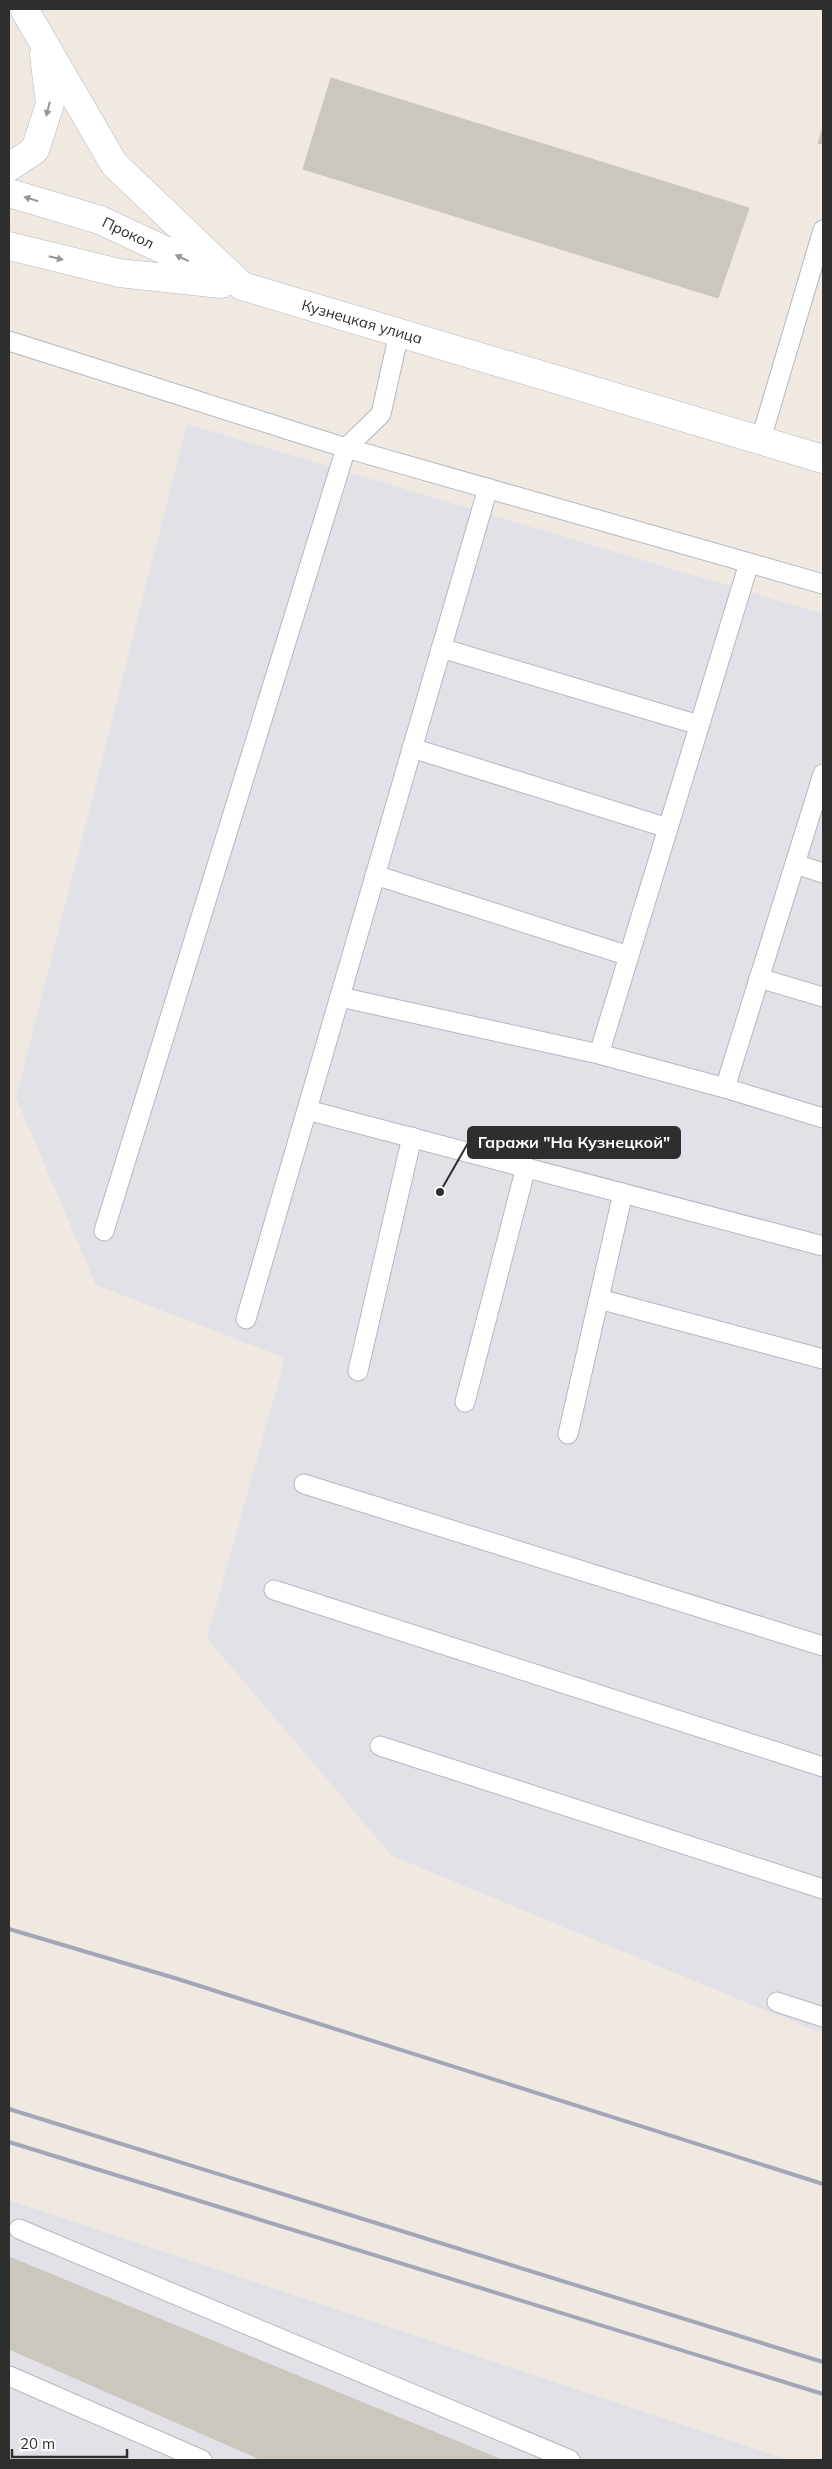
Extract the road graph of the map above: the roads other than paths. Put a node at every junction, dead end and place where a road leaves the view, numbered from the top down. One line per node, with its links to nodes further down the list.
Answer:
1 (33, 21): 2 (main road, one-way to 2); 6 (main road, Кузнецкая улица)
2 (9, 168)
3 (9, 193): 6 (main road, Прокол, one-way to 3)
4 (823, 230): 9 (lane)
5 (9, 246): 6 (main road, one-way to 6)
6 (242, 286): 7 (main road, Кузнецкая улица)
7 (399, 333): 9 (main road, Кузнецкая улица); 10 (lane)
8 (9, 342): 10 (lane)
9 (761, 439): 11 (main road, Кузнецкая улица)
10 (346, 448): 12 (lane); 34 (lane)
11 (823, 459)
12 (488, 488): 13 (lane); 15 (lane)
13 (749, 563): 14 (lane); 16 (lane)
14 (823, 584)
15 (441, 648): 16 (lane); 17 (lane)
16 (699, 725): 19 (lane)
17 (412, 748): 19 (lane); 22 (lane)
18 (823, 774): 20 (lane)
19 (668, 828): 23 (lane)
20 (795, 864): 21 (lane); 24 (lane)
21 (823, 873)
22 (375, 876): 23 (lane); 26 (lane)
23 (629, 956): 27 (lane)
24 (759, 978): 25 (lane); 28 (lane)
25 (823, 996)
26 (340, 997): 27 (lane); 29 (lane)
27 (599, 1054): 28 (lane)
28 (725, 1088): 30 (lane)
29 (307, 1110): 31 (lane); 37 (lane)
30 (823, 1118)
31 (412, 1137): 32 (lane); 39 (lane)
32 (526, 1167): 33 (lane); 40 (lane)
33 (623, 1193): 35 (lane); 36 (lane)
34 (104, 1231)
35 (823, 1246)
36 (599, 1299): 38 (lane); 41 (lane)
37 (246, 1320)
38 (823, 1359)
39 (358, 1371)
40 (465, 1402)
41 (568, 1434)
42 (304, 1484): 44 (lane)
43 (274, 1590): 46 (lane)
44 (823, 1646)
45 (380, 1746): 47 (lane)
46 (823, 1767)
47 (823, 1888)
48 (777, 2002): 49 (lane)
49 (823, 2016)
50 (19, 2229): 53 (lane)
51 (9, 2376): 52 (lane)
52 (202, 2460)
53 (570, 2460)

